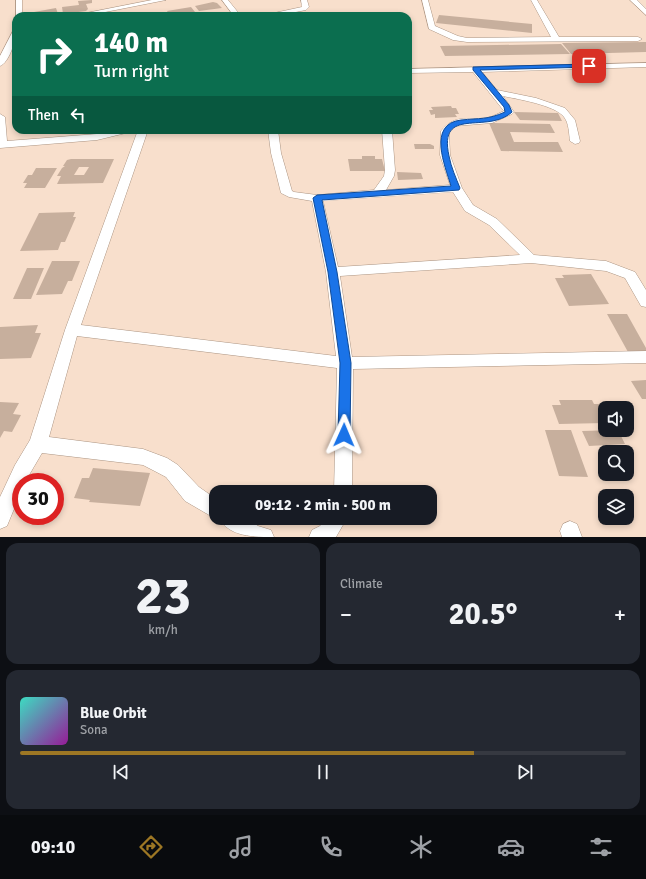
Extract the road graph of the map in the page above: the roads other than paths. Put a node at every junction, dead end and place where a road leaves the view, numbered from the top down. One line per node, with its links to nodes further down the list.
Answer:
1 (19, 0): 8 (street)
2 (163, 0): 9 (street)
3 (225, 0): 10 (street)
4 (304, 0): 11 (street)
5 (425, 0): 15 (street)
6 (534, 0): 15 (street)
7 (633, 0): 12 (street)
8 (19, 12)
9 (87, 12)
10 (235, 12)
11 (286, 12)
12 (646, 13)
13 (638, 38): 15 (street)
14 (12, 39): 16 (street)
15 (556, 39)
16 (4, 51): 17 (street)
17 (0, 64)
18 (646, 65): 19 (street)
19 (476, 69): 20 (street); 21 (street)
20 (412, 70)
21 (495, 92): 27 (street); 29 (street)
22 (0, 117): 28 (street)
23 (95, 134): 28 (street)
24 (142, 134): 35 (street)
25 (274, 134): 31 (street)
26 (387, 134): 30 (street)
27 (575, 141)
28 (1, 145)
29 (456, 188): 30 (street); 32 (street)
30 (378, 193): 31 (street)
31 (317, 198): 33 (street)
32 (531, 259): 33 (street); 34 (street)
33 (333, 272): 37 (street)
34 (646, 302)
35 (72, 330): 37 (street); 38 (street)
36 (646, 357): 37 (street)
37 (346, 363): 39 (street)
38 (38, 444): 40 (street); 41 (street)
39 (343, 485)
40 (209, 505)
41 (0, 519)
42 (240, 525): 44 (street)
43 (332, 525): 45 (street)
44 (264, 537)
45 (319, 537)

